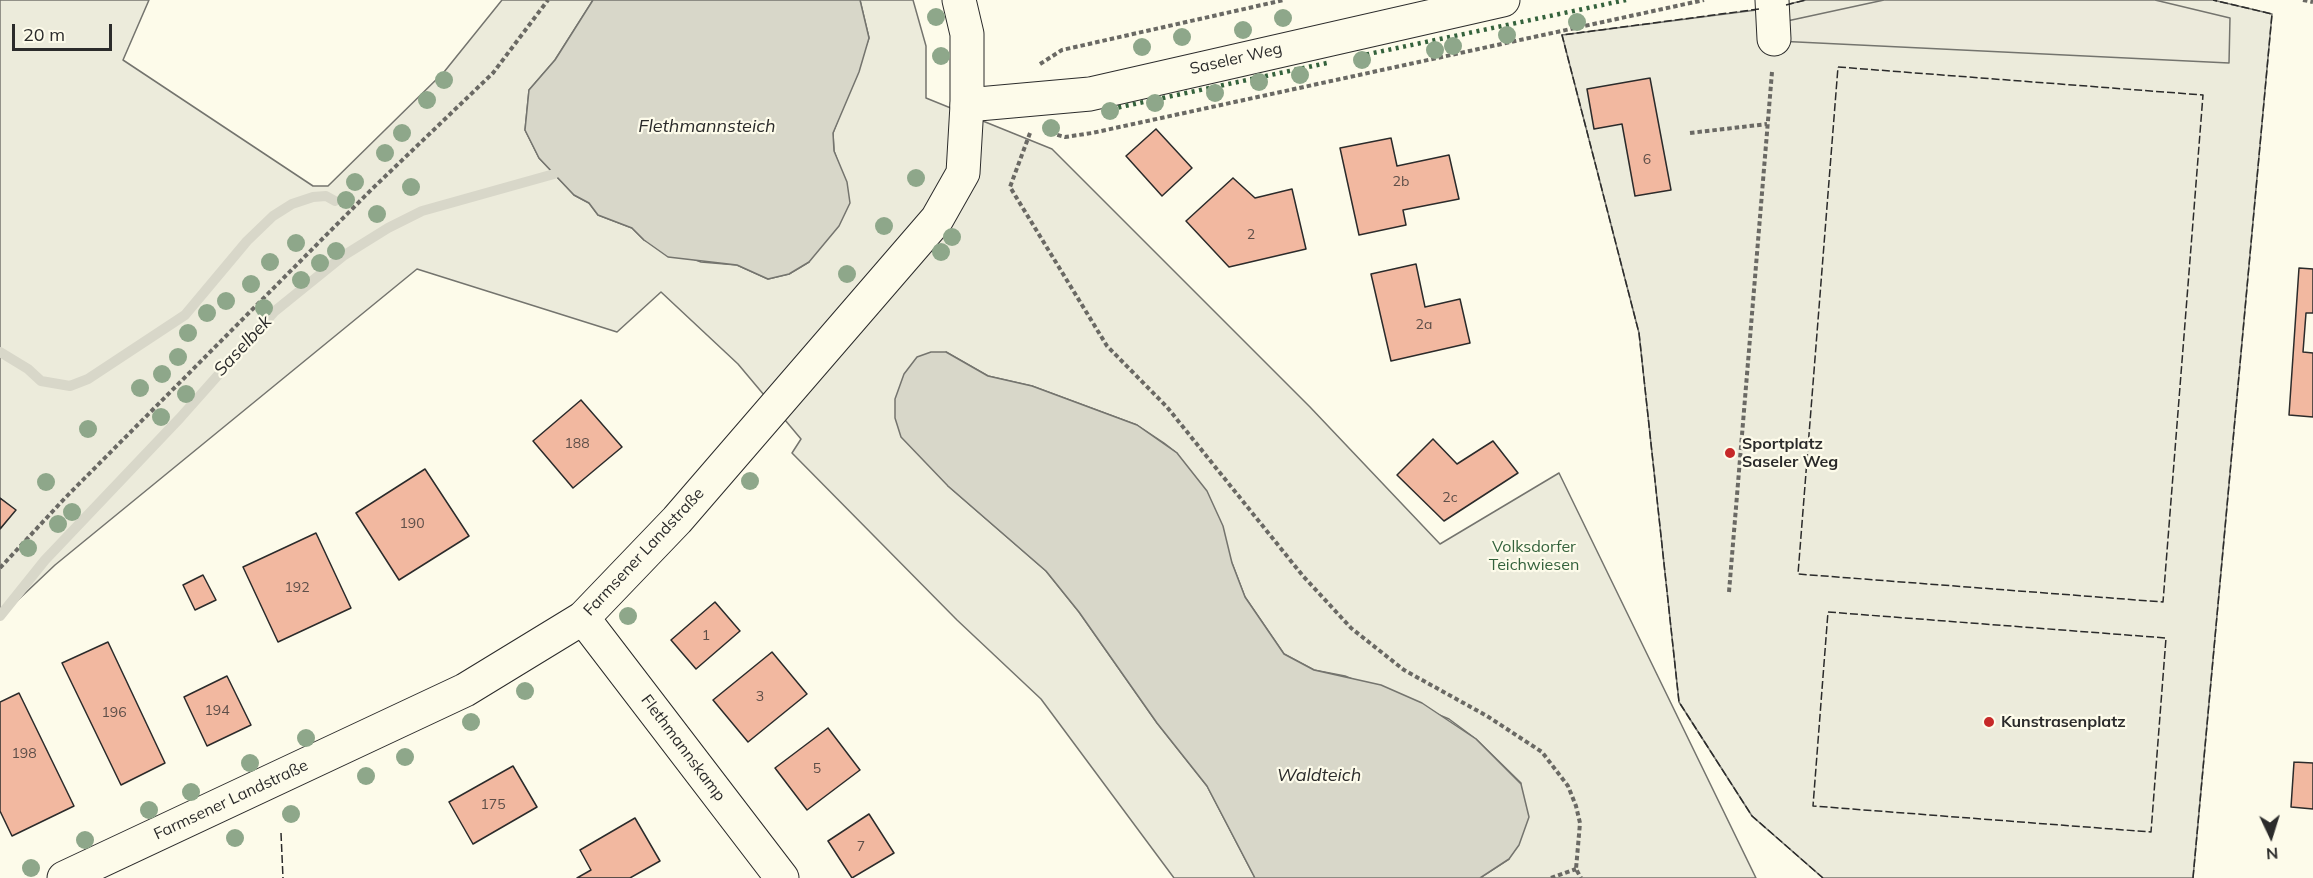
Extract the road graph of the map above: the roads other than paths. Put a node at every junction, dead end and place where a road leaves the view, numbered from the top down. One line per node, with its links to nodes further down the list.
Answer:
1 (959, 0): 5 (main road, Farmsener Landstraße)
2 (1503, 0): 5 (main road, Saseler Weg)
3 (1772, 0): 4 (main road)
4 (1774, 39)
5 (967, 105): 6 (main road, Farmsener Landstraße)
6 (584, 618): 7 (main road, Farmsener Landstraße); 8 (main road, Flethmannskamp)
7 (64, 878)
8 (782, 878)

